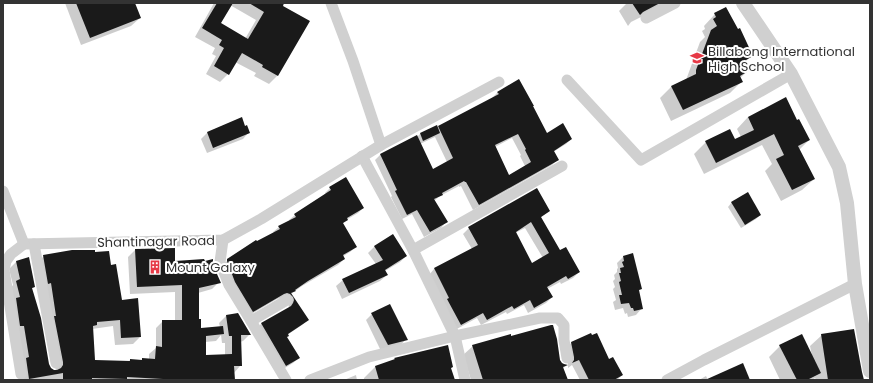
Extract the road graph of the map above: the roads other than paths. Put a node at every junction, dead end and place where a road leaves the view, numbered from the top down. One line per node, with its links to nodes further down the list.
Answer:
1 (331, 3): 8 (street)
2 (675, 3): 4 (street)
3 (743, 3): 5 (street)
4 (646, 18)
5 (792, 74): 6 (street); 15 (street)
6 (567, 80)
7 (499, 82): 8 (street, Shantinagar Road)
8 (381, 145): 9 (street, Shantinagar Road)
9 (362, 156): 12 (street, Shantinagar Road); 14 (street)
10 (562, 166): 14 (street)
11 (3, 191): 13 (street)
12 (223, 240): 13 (street, Shantinagar Road); 17 (street)
13 (29, 244): 20 (street); 22 (street)
14 (413, 250): 18 (street)
15 (855, 284): 21 (street); 26 (street)
16 (288, 300): 17 (street)
17 (251, 321): 23 (street)
18 (456, 336): 19 (street); 24 (street); 25 (street)
19 (567, 358)
20 (56, 363)
21 (870, 368)
22 (21, 374)
23 (286, 380)
24 (310, 380)
25 (466, 380)
26 (667, 380)

